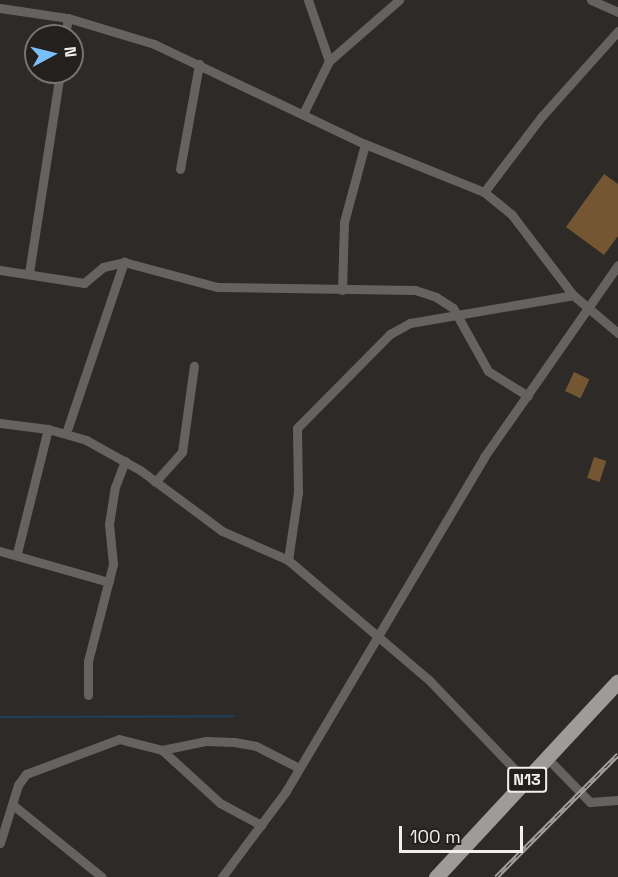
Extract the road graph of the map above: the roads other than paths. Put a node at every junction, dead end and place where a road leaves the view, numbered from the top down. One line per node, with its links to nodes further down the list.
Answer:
1 (308, 0): 9 (street)
2 (399, 0): 9 (street)
3 (591, 0): 5 (street)
4 (0, 8): 6 (street)
5 (618, 12)
6 (68, 18): 7 (street); 10 (street)
7 (67, 24)
8 (618, 31): 15 (street)
9 (329, 61): 12 (street)
10 (199, 64): 12 (street); 14 (street)
11 (58, 84): 19 (street)
12 (303, 114): 13 (street)
13 (365, 144): 15 (street); 20 (street)
14 (180, 169)
15 (484, 192): 21 (street)
16 (124, 262): 19 (street); 20 (street); 29 (street)
17 (618, 265): 22 (street)
18 (0, 270): 19 (street)
19 (30, 273)
20 (342, 290): 23 (street)
21 (573, 295): 22 (street); 23 (street)
22 (587, 310): 24 (street); 26 (street)
23 (459, 315): 26 (street); 34 (street)
24 (618, 333)
25 (194, 366): 31 (street)
26 (528, 396): 36 (street)
27 (0, 423): 28 (street)
28 (48, 429): 29 (street); 33 (street)
29 (66, 433): 30 (street)
30 (125, 461): 31 (street); 35 (street)
31 (155, 482): 34 (street)
32 (0, 550): 33 (street)
33 (17, 553): 35 (street)
34 (288, 560): 36 (street)
35 (109, 582): 38 (street)
36 (376, 637): 41 (street); 42 (street)
37 (618, 681): 40 (main road, N13)
38 (88, 695)
39 (162, 750): 41 (street); 44 (street); 45 (street)
40 (547, 758): 42 (main road, N13); 43 (street)
41 (299, 768): 45 (street)
42 (526, 780): 49 (main road, N13)
43 (618, 800)
44 (13, 805): 46 (street); 47 (street)
45 (261, 825): 48 (street)
46 (0, 843)
47 (102, 877)
48 (222, 877)
49 (436, 877)

